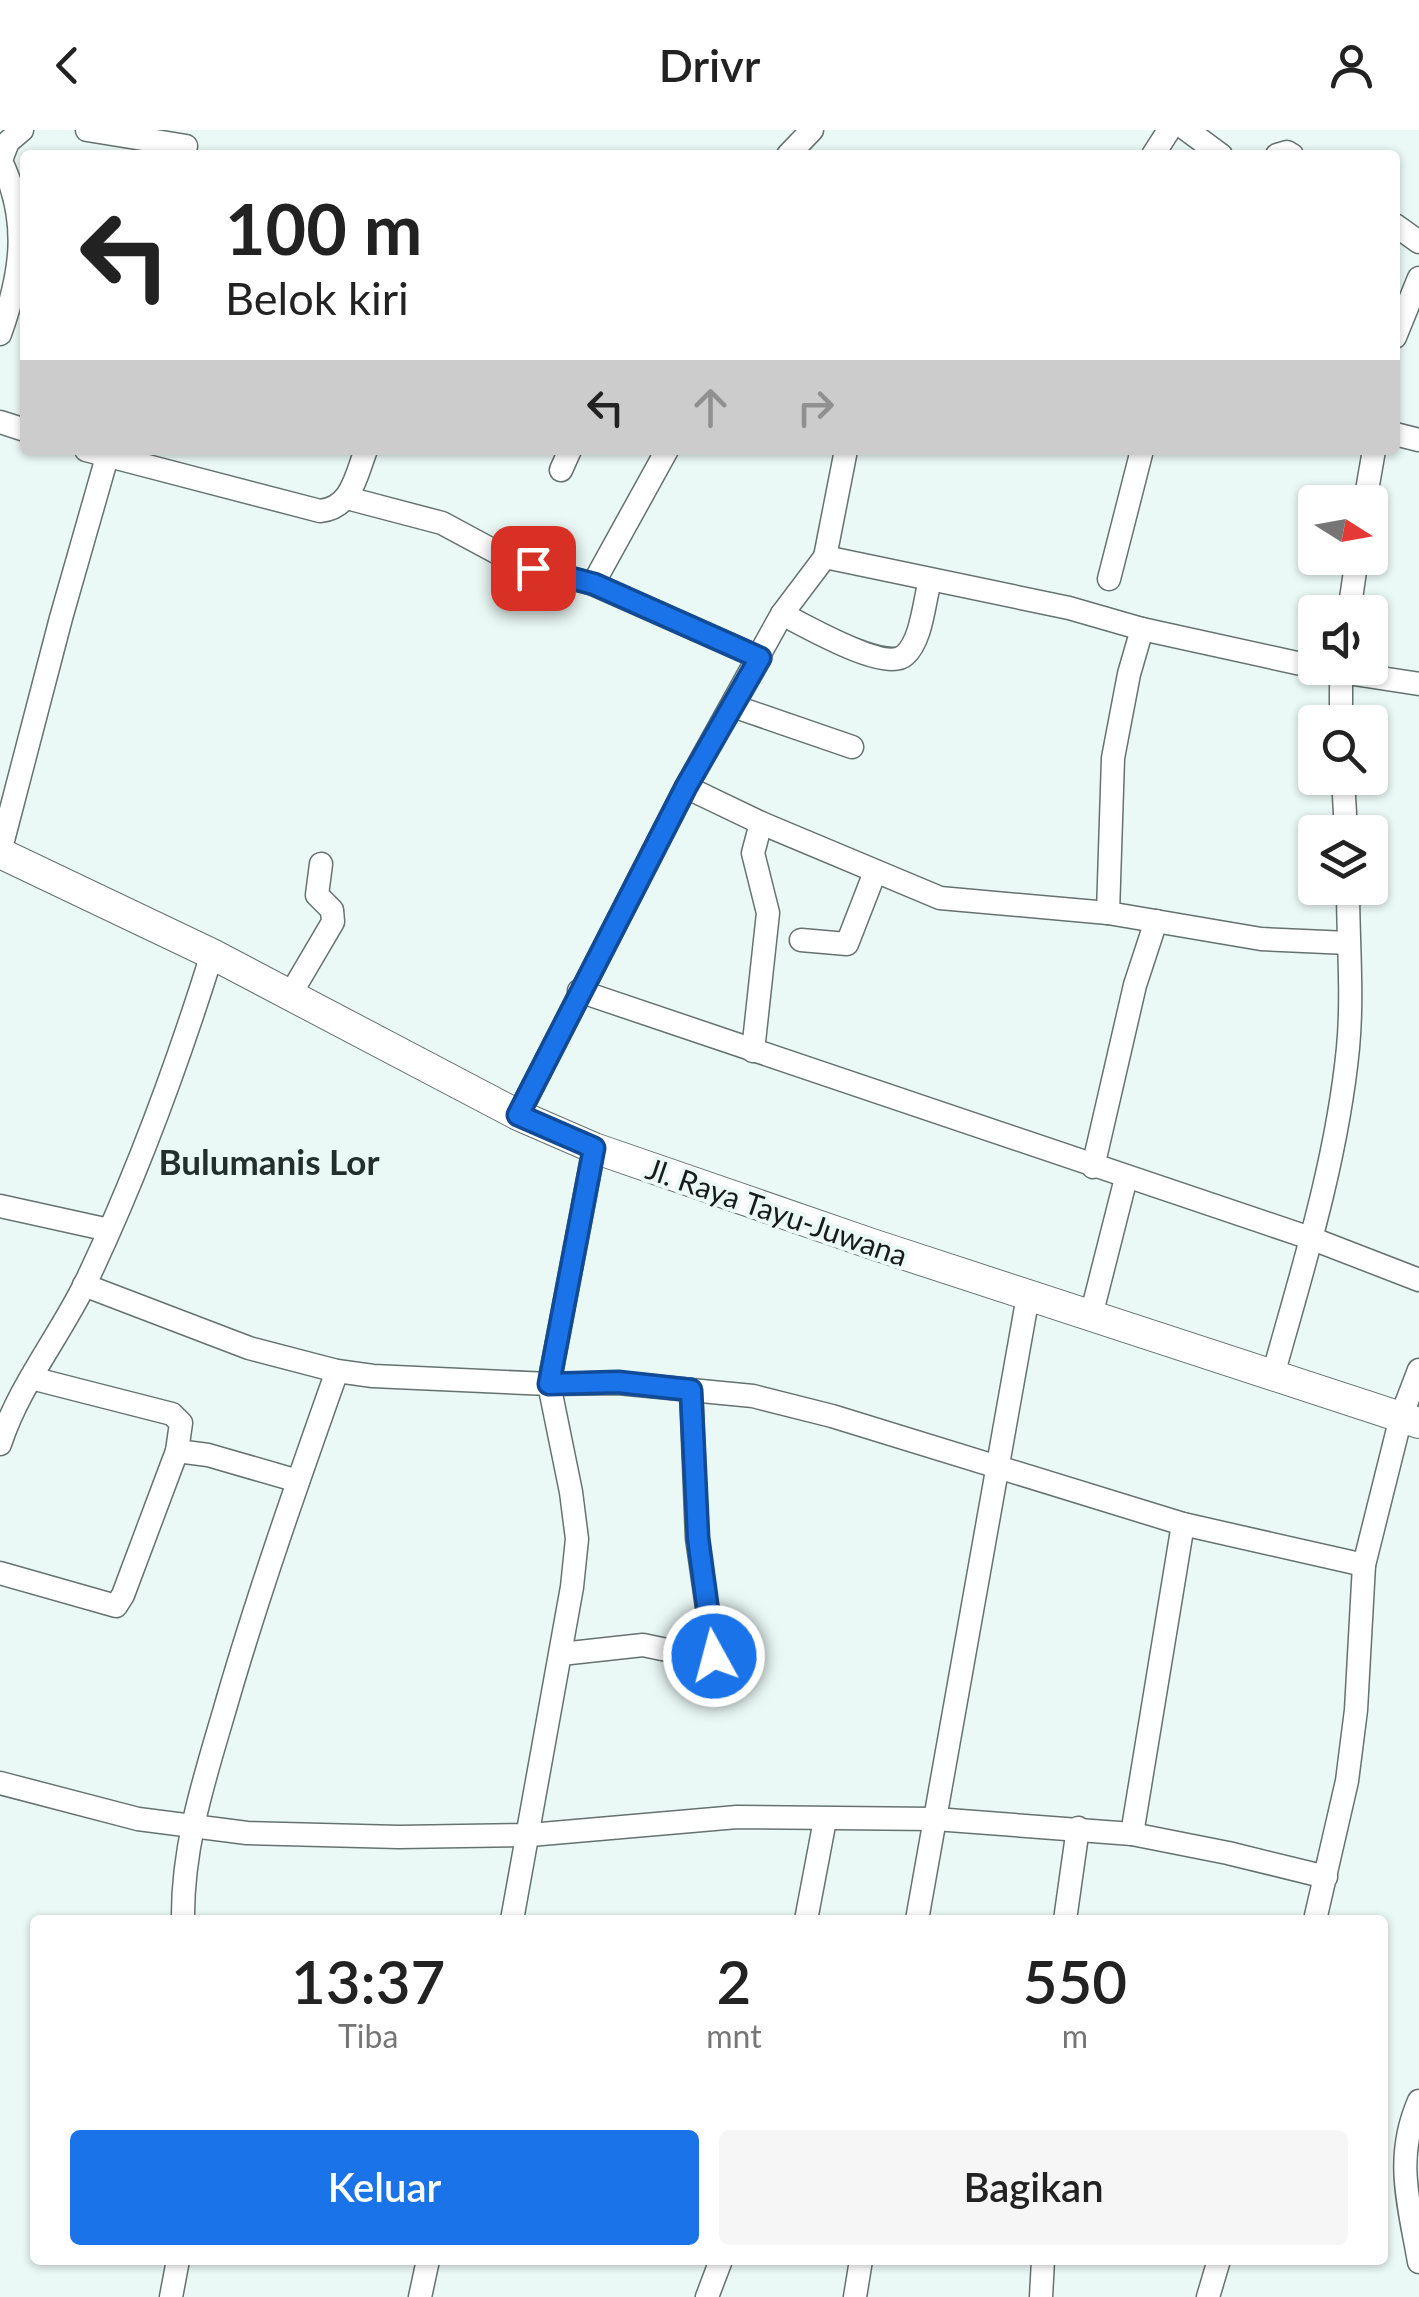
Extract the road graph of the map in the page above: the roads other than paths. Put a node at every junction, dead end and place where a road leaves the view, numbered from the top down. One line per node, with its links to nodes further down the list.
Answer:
1 (22, 130): 8 (street)
2 (87, 130): 5 (street)
3 (812, 130): 6 (street)
4 (1186, 130): 7 (street)
5 (187, 143)
6 (793, 150)
7 (1215, 150)
8 (0, 160): 11 (street)
9 (1419, 278): 10 (street)
10 (1400, 325)
11 (0, 334)
12 (100, 455): 35 (street)
13 (112, 455): 20 (street)
14 (364, 455): 20 (street)
15 (664, 455): 24 (street)
16 (845, 455): 21 (street)
17 (1141, 455): 23 (street)
18 (1373, 455): 19 (street)
19 (1368, 485)
20 (347, 498): 24 (street)
21 (826, 557): 22 (street); 25 (street)
22 (930, 580): 25 (street); 26 (street)
23 (1109, 580)
24 (594, 584): 27 (street)
25 (782, 614): 27 (street)
26 (1142, 629): 28 (street); 39 (street)
27 (760, 658): 31 (street)
28 (1298, 664)
29 (1388, 678): 30 (street)
30 (1419, 684)
31 (733, 706): 32 (street); 33 (street)
32 (852, 747)
33 (686, 787): 34 (street); 44 (street)
34 (761, 822): 37 (street); 46 (street)
35 (0, 852): 43 (main road, Jl. Raya Tayu-Juwana)
36 (321, 864): 45 (street)
37 (875, 872): 39 (street); 41 (street)
38 (1348, 905): 42 (street)
39 (1108, 913): 40 (street)
40 (1156, 921): 42 (street); 49 (street)
41 (800, 940)
42 (1348, 944): 53 (street)
43 (212, 954): 45 (main road, Jl. Raya Tayu-Juwana); 52 (street)
44 (579, 991): 46 (street); 47 (street)
45 (290, 995): 47 (main road, Jl. Raya Tayu-Juwana)
46 (753, 1051): 49 (street)
47 (518, 1115): 48 (main road, Jl. Raya Tayu-Juwana)
48 (594, 1148): 56 (main road, Jl. Raya Tayu-Juwana); 62 (street)
49 (1092, 1166): 50 (street)
50 (1126, 1178): 53 (street); 57 (street)
51 (0, 1206): 52 (street)
52 (109, 1230): 55 (street)
53 (1313, 1240): 54 (street); 60 (street)
54 (1419, 1280)
55 (84, 1285): 59 (street); 61 (street)
56 (1028, 1296): 57 (main road, Jl. Raya Tayu-Juwana); 67 (street)
57 (1091, 1316): 60 (main road, Jl. Raya Tayu-Juwana)
58 (1419, 1370): 64 (street)
59 (337, 1371): 62 (street); 68 (street)
60 (1273, 1375): 64 (main road, Jl. Raya Tayu-Juwana)
61 (31, 1378): 65 (street); 66 (street)
62 (549, 1384): 63 (street); 72 (street)
63 (691, 1390): 67 (street); 72 (street)
64 (1410, 1420): 70 (street)
65 (0, 1444)
66 (177, 1451): 68 (street); 71 (street)
67 (997, 1466): 69 (street); 74 (street)
68 (298, 1481): 76 (street)
69 (1183, 1524): 70 (street); 78 (street)
70 (1364, 1565): 80 (street)
71 (0, 1573)
72 (561, 1654): 79 (street)
73 (0, 1783): 76 (street)
74 (934, 1819): 75 (street); 77 (street); 84 (street)
75 (824, 1820): 79 (street); 83 (street)
76 (191, 1827): 79 (street); 81 (street)
77 (1078, 1828): 78 (street); 85 (street)
78 (1132, 1834): 80 (street)
79 (530, 1835): 82 (street)
80 (1326, 1877): 86 (street)
81 (183, 1915)
82 (513, 1915)
83 (807, 1915)
84 (918, 1915)
85 (1065, 1915)
86 (1316, 1915)
87 (1419, 2101): 88 (street)
88 (1419, 2262)
89 (177, 2265): 95 (street)
90 (427, 2265): 96 (street)
91 (718, 2265): 97 (street)
92 (859, 2265): 98 (street)
93 (1042, 2265): 99 (street)
94 (1218, 2265): 100 (street)
95 (171, 2297)
96 (420, 2297)
97 (707, 2297)
98 (855, 2297)
99 (1041, 2297)
100 (1208, 2297)

